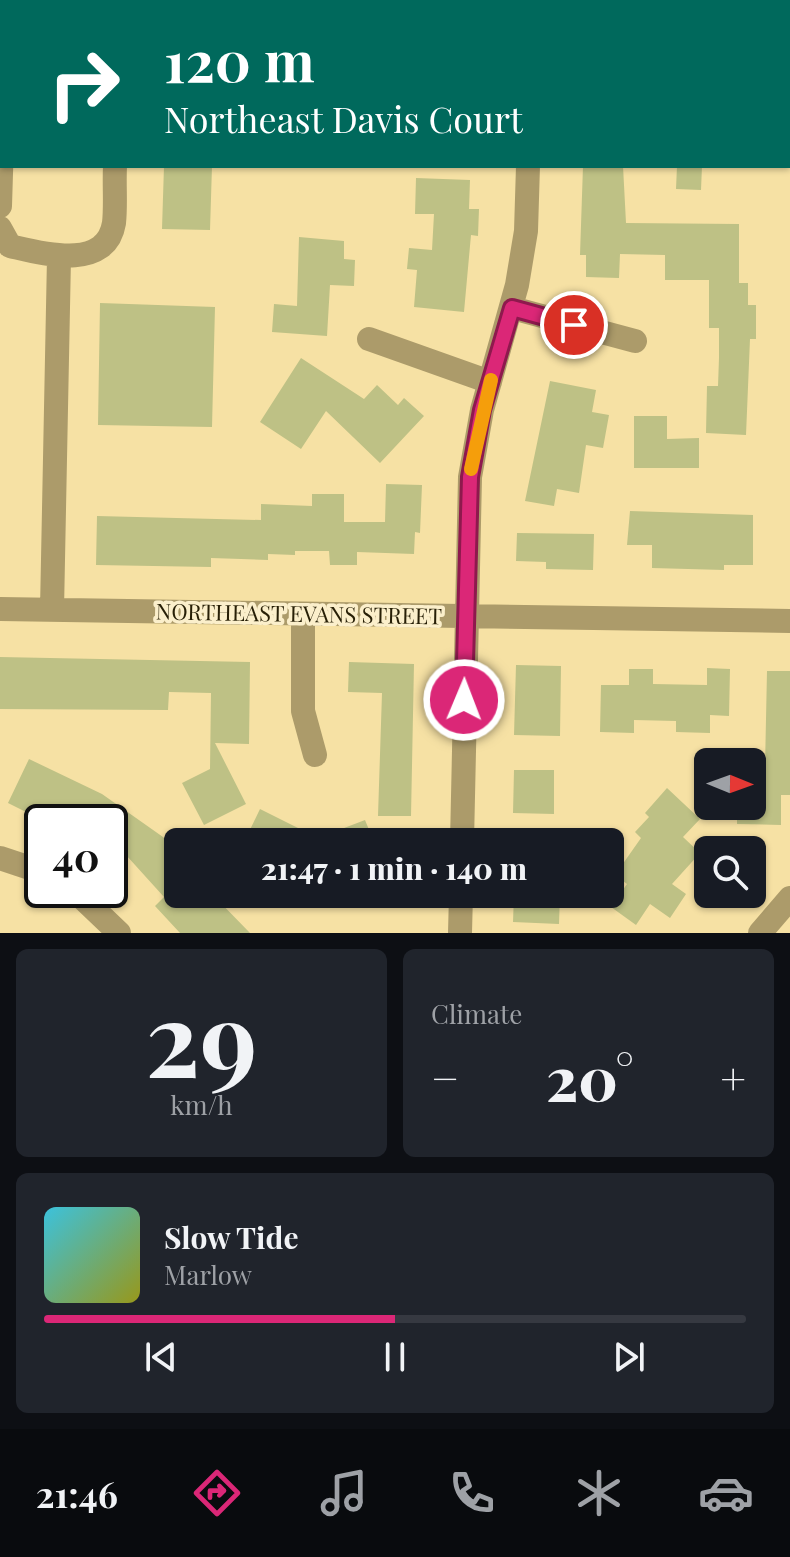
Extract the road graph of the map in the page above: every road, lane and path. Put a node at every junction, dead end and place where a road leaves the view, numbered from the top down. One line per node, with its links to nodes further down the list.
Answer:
1 (1, 168): 4 (street)
2 (115, 168): 6 (street)
3 (528, 168): 7 (street)
4 (0, 206)
5 (0, 228): 6 (street)
6 (59, 257): 12 (street)
7 (512, 308): 9 (street); 10 (street)
8 (369, 339): 10 (street)
9 (635, 341)
10 (490, 382): 14 (street)
11 (0, 609): 12 (street, NORTHEAST EVANS STREET)
12 (52, 610): 13 (street, NORTHEAST EVANS STREET)
13 (303, 614): 14 (street, NORTHEAST EVANS STREET); 16 (street)
14 (466, 615): 15 (street, NORTHEAST EVANS STREET); 17 (street)
15 (790, 621)
16 (315, 755)
17 (462, 828)
18 (0, 858): 19 (street)
19 (24, 866)
20 (790, 898): 25 (street)
21 (93, 908): 23 (street)
22 (461, 908): 24 (street)
23 (119, 933)
24 (460, 933)
25 (760, 933)

